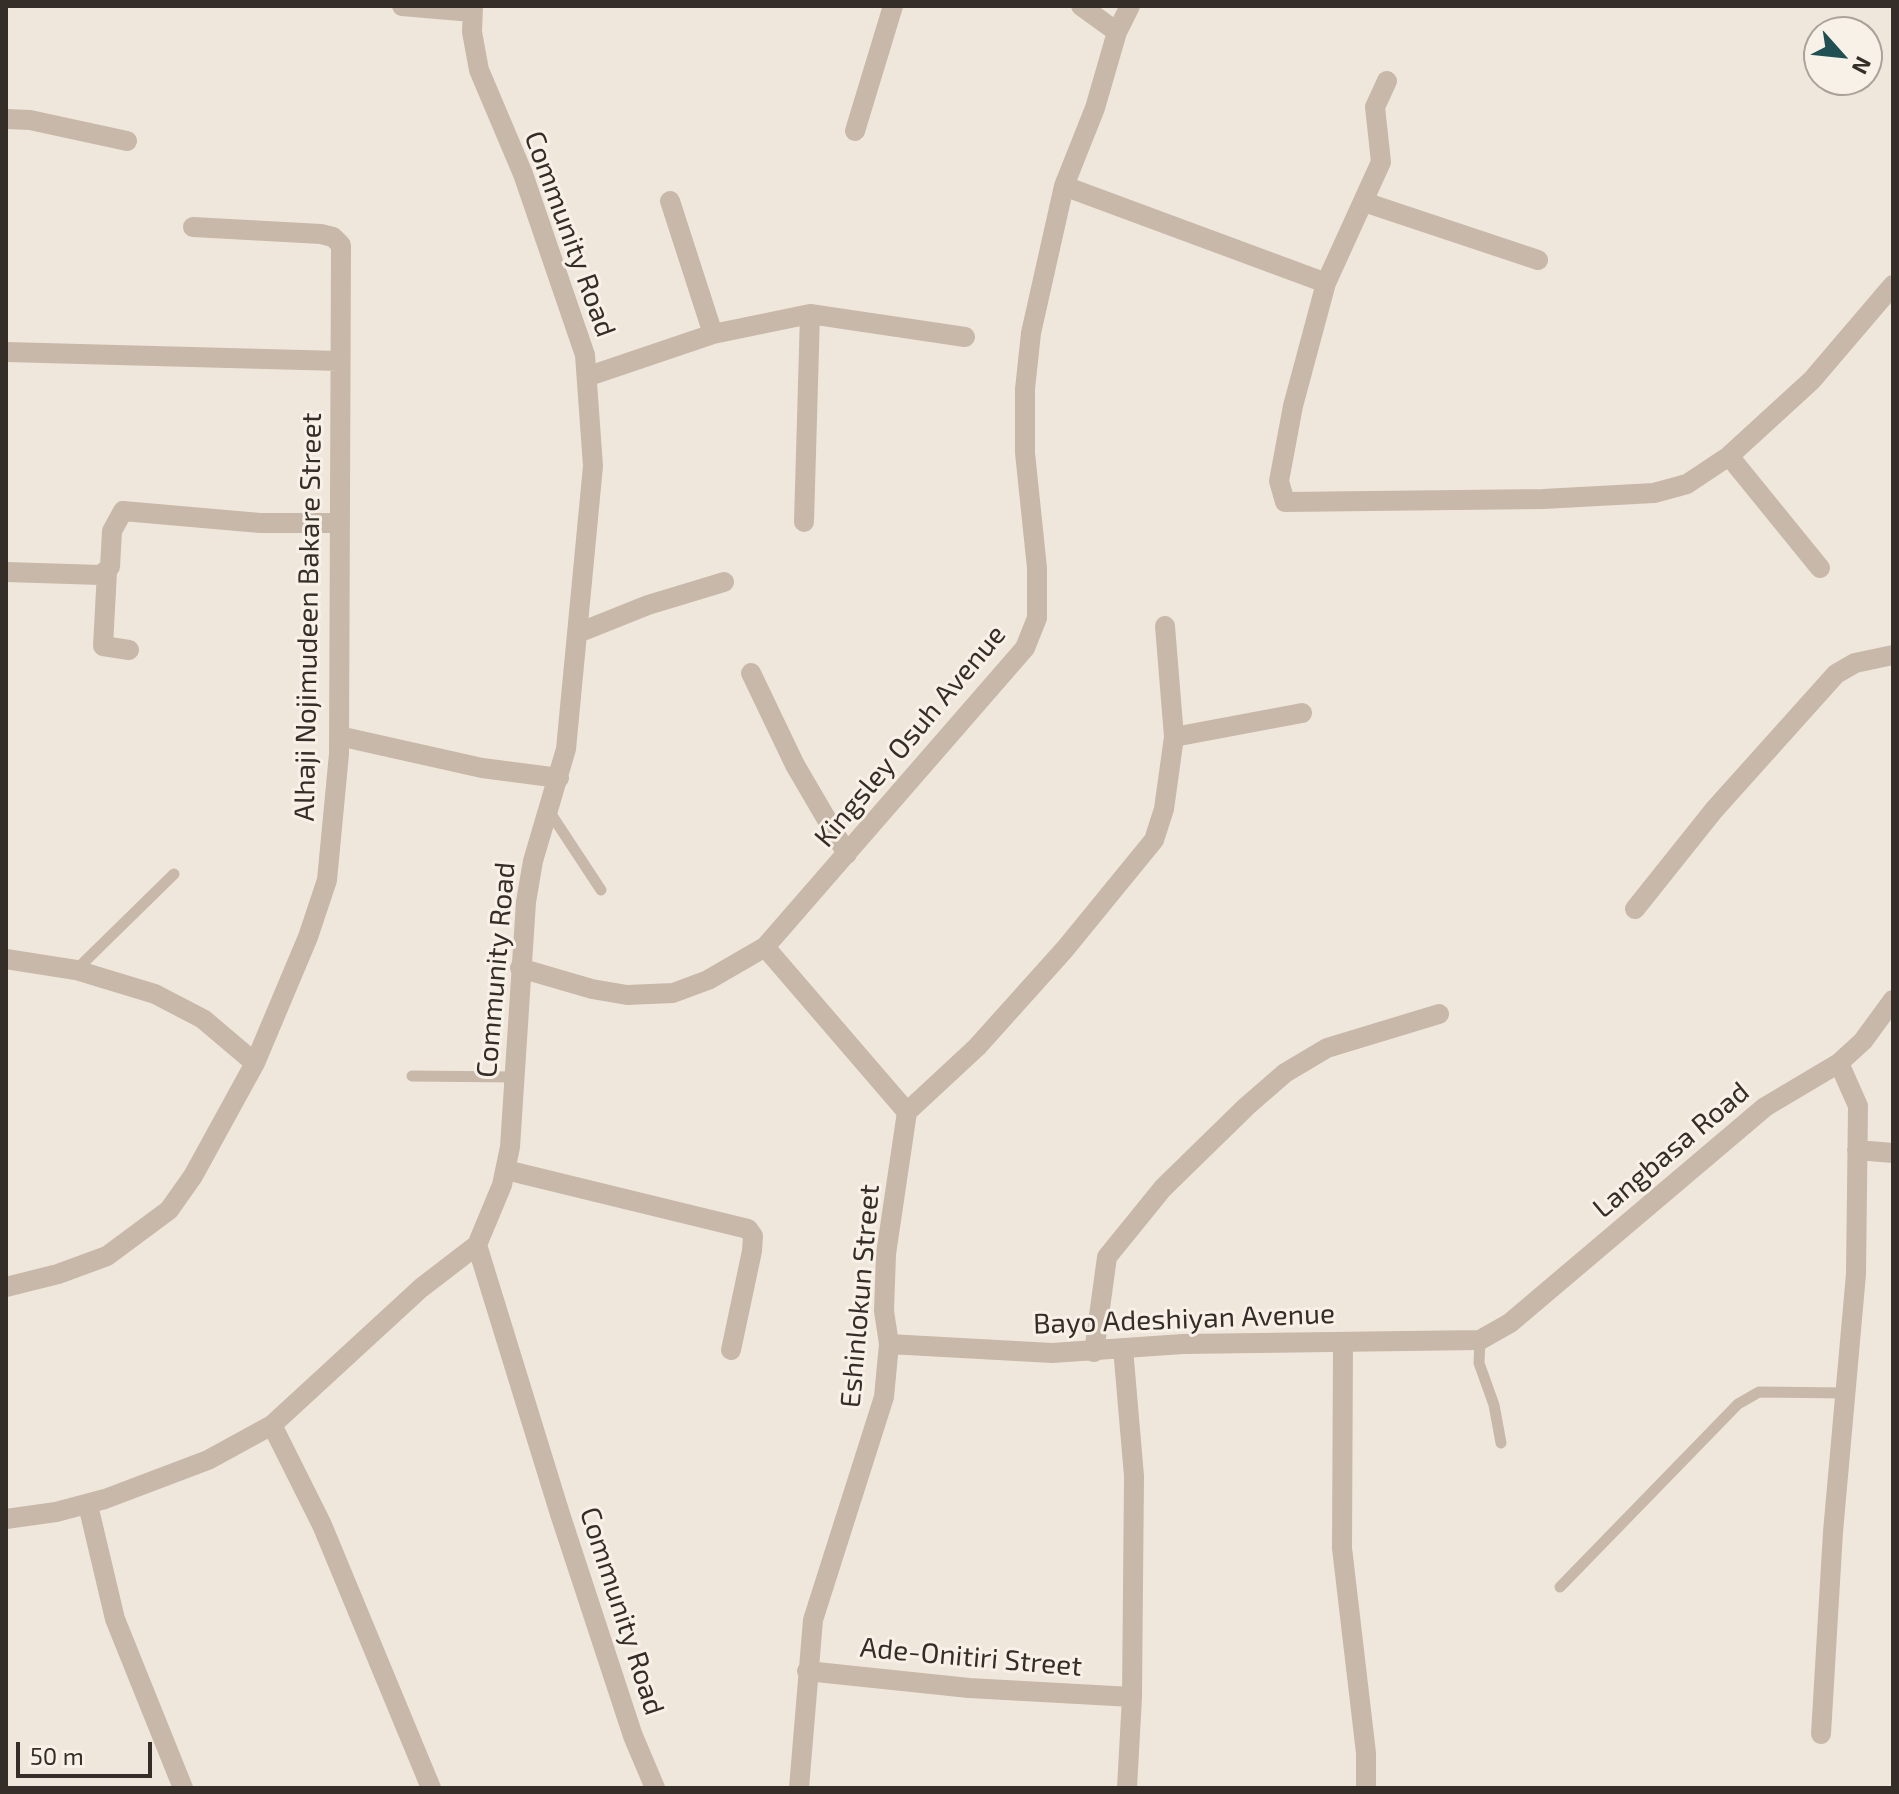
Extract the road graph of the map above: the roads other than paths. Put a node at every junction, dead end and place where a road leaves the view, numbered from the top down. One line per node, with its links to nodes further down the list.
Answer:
1 (402, 6): 5 (street)
2 (893, 6): 9 (street)
3 (1081, 6): 6 (street)
4 (1130, 6): 6 (street, Kingsley Osuh Avenue)
5 (473, 9): 23 (street, Community Road)
6 (1117, 32): 11 (street, Kingsley Osuh Avenue)
7 (1387, 81): 13 (street)
8 (6, 119): 10 (street)
9 (855, 131)
10 (127, 141)
11 (1064, 186): 16 (street); 41 (street, Kingsley Osuh Avenue)
12 (670, 201): 19 (street)
13 (1364, 202): 15 (street); 16 (street)
14 (193, 227): 22 (street, Alhaji Nojimudeen Bakare Street)
15 (1538, 260)
16 (1326, 283): 24 (street)
17 (1893, 285): 24 (street)
18 (810, 314): 19 (street); 20 (street); 25 (street)
19 (713, 334): 23 (street)
20 (965, 337)
21 (6, 352): 22 (street)
22 (340, 361): 26 (street, Alhaji Nojimudeen Bakare Street)
23 (589, 376): 32 (street, Community Road)
24 (1729, 456): 27 (street)
25 (804, 522)
26 (340, 523): 29 (street); 37 (street, Alhaji Nojimudeen Bakare Street)
27 (1820, 568)
28 (6, 572): 29 (street)
29 (107, 572): 33 (street)
30 (724, 582): 32 (street)
31 (1165, 626): 38 (street)
32 (578, 633): 39 (street, Community Road)
33 (129, 650)
34 (1893, 655): 44 (street)
35 (751, 673): 41 (street)
36 (1302, 713): 38 (street)
37 (339, 736): 39 (street); 51 (street, Alhaji Nojimudeen Bakare Street)
38 (1174, 737): 55 (street)
39 (559, 778): 40 (street, Community Road)
40 (549, 810): 43 (lane); 47 (street, Community Road)
41 (847, 854): 45 (street, Kingsley Osuh Avenue)
42 (174, 874): 48 (lane)
43 (601, 890)
44 (1635, 909)
45 (765, 947): 47 (street, Kingsley Osuh Avenue); 55 (street)
46 (6, 959): 48 (street)
47 (520, 968): 54 (street, Community Road)
48 (76, 970): 51 (street)
49 (1893, 1000): 52 (street, Langbasa Road)
50 (1439, 1014): 66 (street)
51 (255, 1063): 60 (street, Alhaji Nojimudeen Bakare Street)
52 (1839, 1063): 56 (street); 61 (street, Langbasa Road)
53 (412, 1076): 54 (lane)
54 (513, 1077): 58 (street, Community Road)
55 (907, 1112): 63 (street, Eshinlokun Street)
56 (1857, 1150): 57 (street); 67 (street)
57 (1893, 1153)
58 (506, 1170): 59 (street, Community Road); 65 (street)
59 (477, 1245): 68 (street); 78 (street, Community Road)
60 (6, 1287)
61 (1480, 1340): 62 (street, Bayo Adeshiyan Avenue); 69 (lane)
62 (1343, 1342): 64 (street, Bayo Adeshiyan Avenue); 81 (street)
63 (889, 1344): 66 (street, Bayo Adeshiyan Avenue); 73 (street, Eshinlokun Street)
64 (1123, 1348): 66 (street, Bayo Adeshiyan Avenue); 74 (street)
65 (731, 1350)
66 (1094, 1352)
67 (1845, 1393): 72 (lane); 75 (street)
68 (272, 1425): 70 (street); 77 (street)
69 (1501, 1443)
70 (88, 1505): 71 (street); 76 (street)
71 (6, 1519)
72 (1560, 1587)
73 (807, 1671): 74 (street, Ade-Onitiri Street); 79 (street, Eshinlokun Street)
74 (1132, 1697): 80 (street)
75 (1821, 1734)
76 (183, 1788)
77 (431, 1788)
78 (655, 1788)
79 (799, 1788)
80 (1127, 1788)
81 (1366, 1788)

